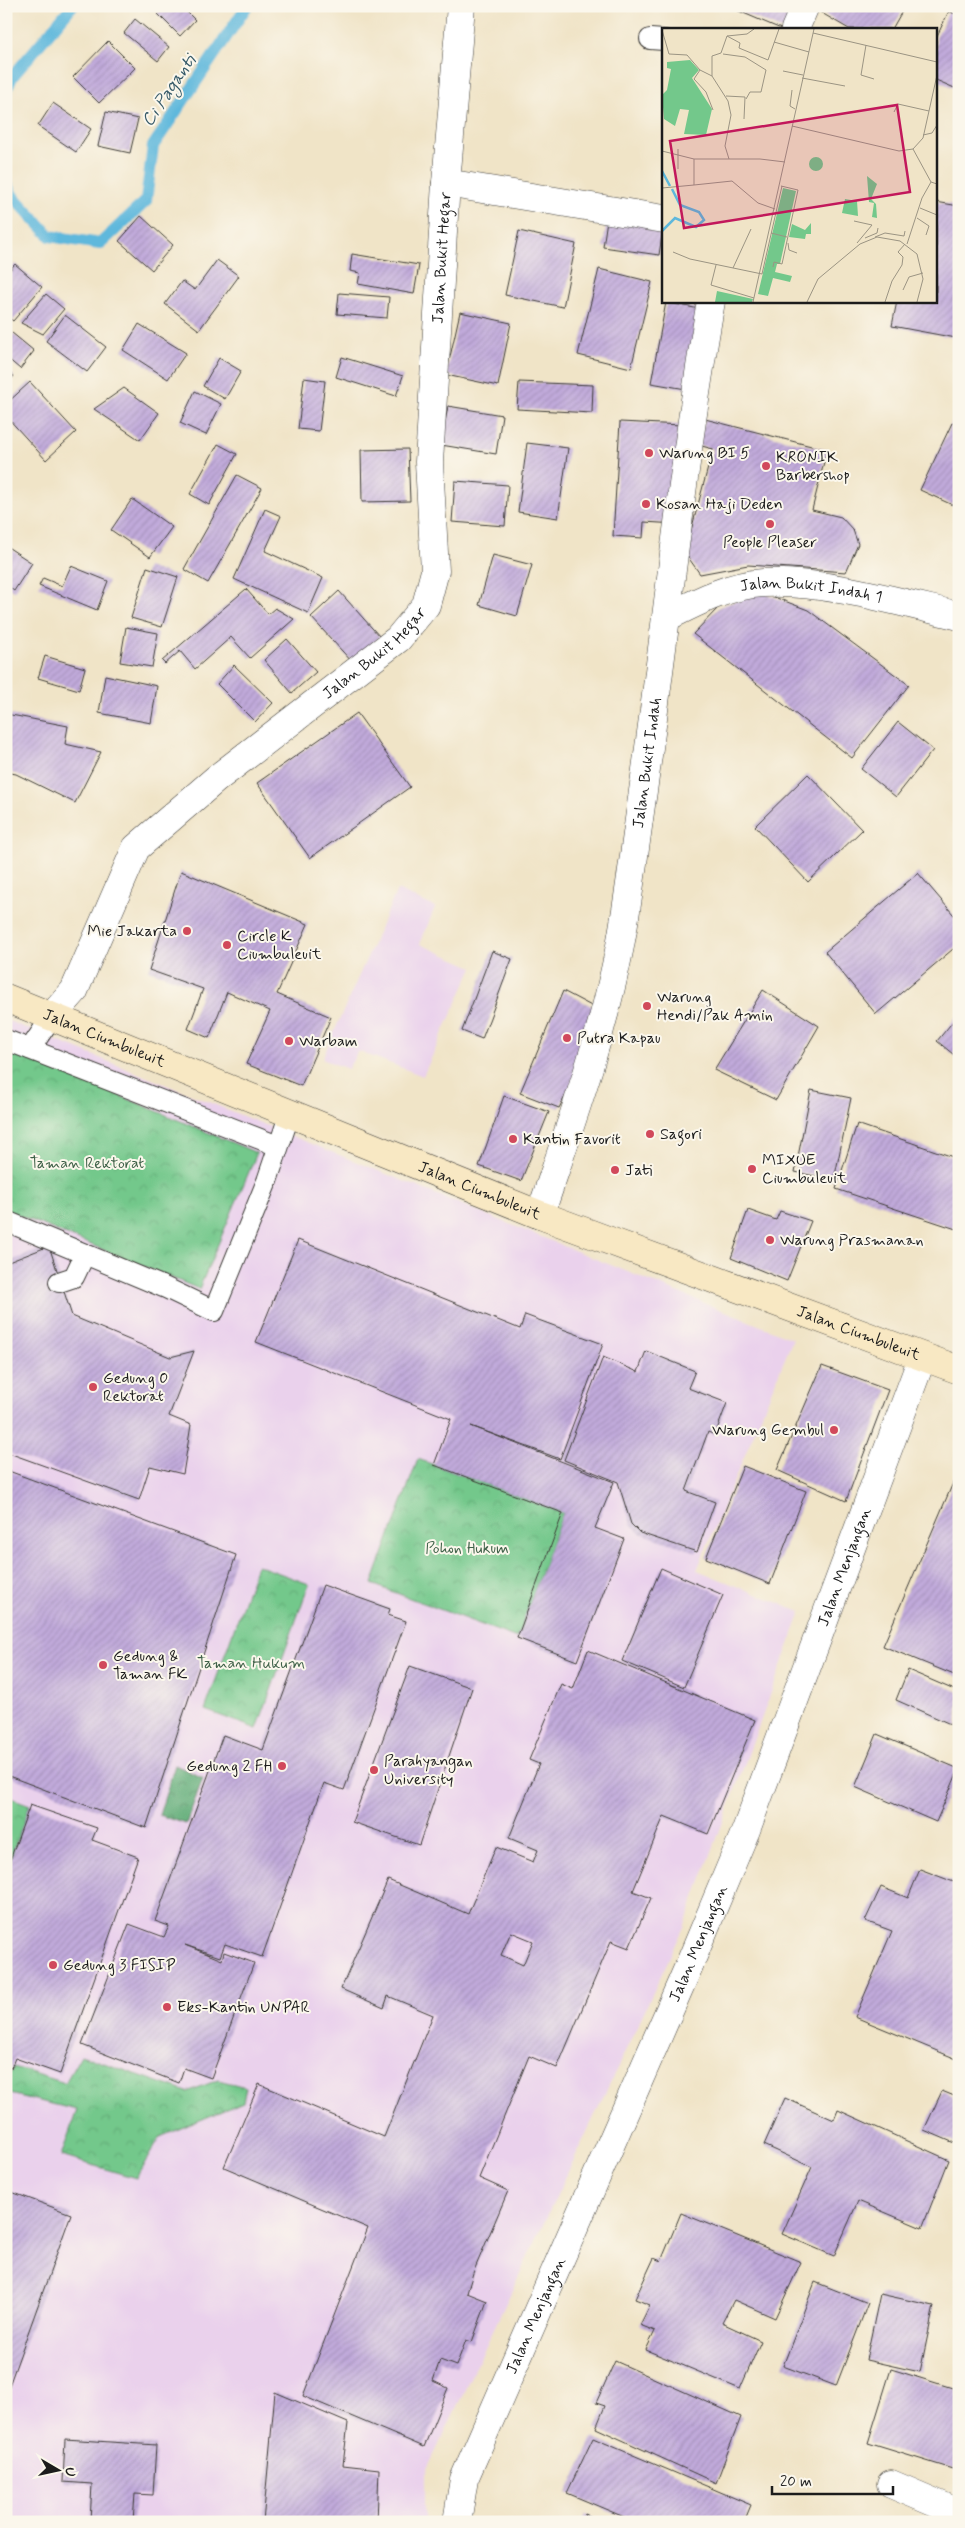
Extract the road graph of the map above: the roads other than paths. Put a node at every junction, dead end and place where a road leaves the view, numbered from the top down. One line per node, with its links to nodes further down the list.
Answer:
1 (462, 6): 4 (street, Jalan Bukit Hegar)
2 (805, 6): 3 (street)
3 (795, 28)
4 (446, 183): 5 (street); 10 (street, Jalan Bukit Hegar)
5 (662, 219)
6 (711, 302): 8 (street, Jalan Bukit Indah)
7 (959, 616): 8 (street, Jalan Bukit Indah 1)
8 (667, 617): 15 (street, Jalan Bukit Indah)
9 (6, 998): 10 (main road, Jalan Ciumbuleuit)
10 (53, 1016): 12 (lane); 13 (main road, Jalan Ciumbuleuit)
11 (6, 1040): 12 (lane)
12 (30, 1049): 14 (lane)
13 (290, 1112): 14 (lane); 15 (main road, Jalan Ciumbuleuit)
14 (278, 1146): 17 (lane)
15 (540, 1215): 19 (main road, Jalan Ciumbuleuit)
16 (6, 1221): 17 (lane)
17 (85, 1254): 18 (lane)
18 (59, 1282)
19 (922, 1358): 20 (main road, Jalan Ciumbuleuit); 23 (street, Jalan Menjangan)
20 (959, 1370)
21 (891, 2484): 22 (street)
22 (959, 2513)
23 (457, 2522)

